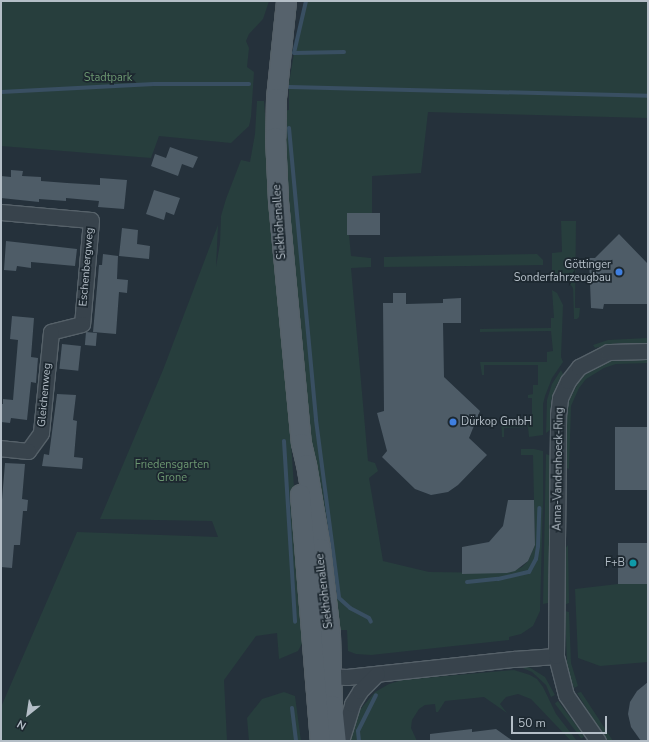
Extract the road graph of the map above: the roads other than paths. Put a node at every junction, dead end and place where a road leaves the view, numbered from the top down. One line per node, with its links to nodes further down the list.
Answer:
1 (286, 1): 7 (main road, Siekhöhenallee)
2 (1, 212): 3 (street, Eschenbergweg)
3 (51, 332): 5 (street, Gleichenweg)
4 (648, 350): 6 (street, Anna-Vandenhoeck-Ring)
5 (1, 448)
6 (556, 652): 7 (street); 8 (street); 12 (street, Anna-Vandenhoeck-Ring)
7 (323, 672): 8 (street); 9 (main road, Siekhöhenallee); 10 (main road, Siekhöhenallee)
8 (377, 674): 11 (street)
9 (320, 741)
10 (336, 741)
11 (341, 741)
12 (598, 741)

